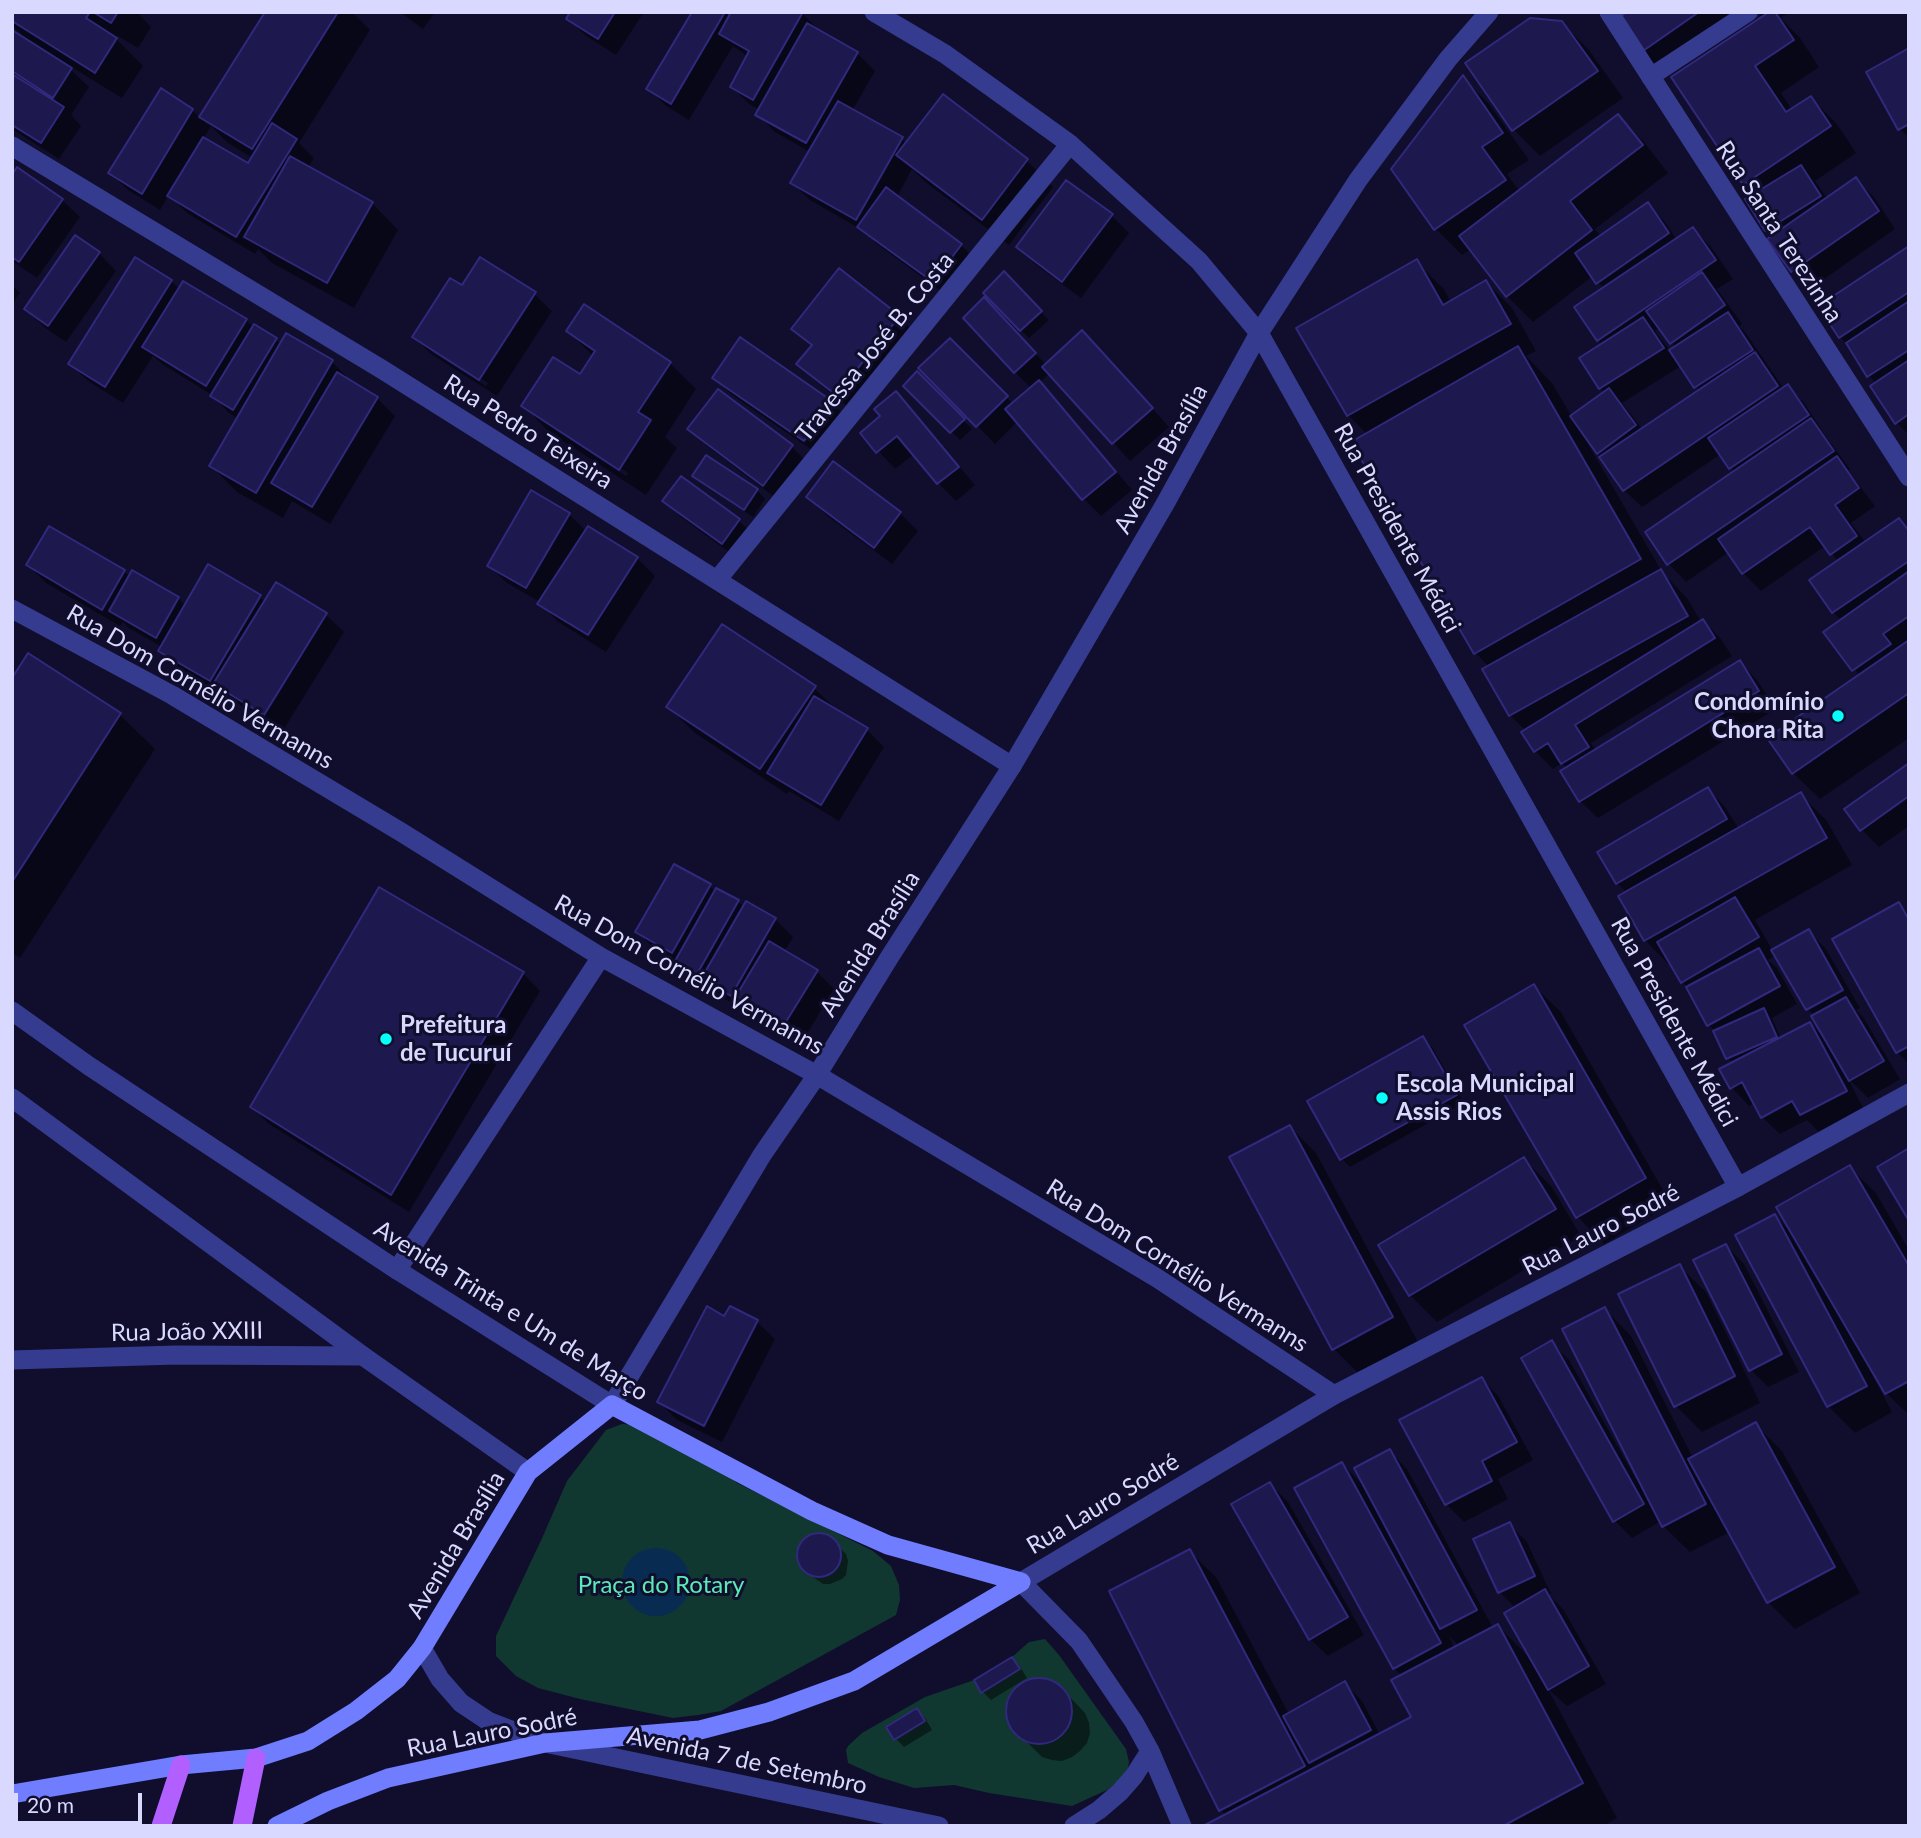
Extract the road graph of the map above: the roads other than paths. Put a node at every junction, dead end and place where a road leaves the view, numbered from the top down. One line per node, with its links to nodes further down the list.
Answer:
1 (874, 12): 6 (street, Rua Presidente Médici)
2 (1489, 12): 8 (street, Avenida Brasília)
3 (1609, 12): 5 (street, Rua Santa Terezinha)
4 (1749, 12): 5 (lane)
5 (1650, 77): 9 (street, Rua Santa Terezinha)
6 (1070, 144): 8 (street, Rua Presidente Médici); 10 (street, Travessa José B. Costa)
7 (12, 146): 10 (street, Rua Pedro Teixeira)
8 (1259, 333): 12 (street, Avenida Brasília); 18 (street, Rua Presidente Médici)
9 (1909, 477)
10 (717, 580): 12 (street, Rua Pedro Teixeira)
11 (12, 609): 13 (street, Rua Dom Cornélio Vermanns)
12 (1012, 766): 15 (street, Avenida Brasília)
13 (601, 957): 15 (street, Rua Dom Cornélio Vermanns); 19 (street)
14 (12, 1011): 19 (street, Avenida Trinta e Um de Março)
15 (817, 1075): 22 (street, Rua Dom Cornélio Vermanns); 23 (street, Avenida Brasília)
16 (1909, 1093): 18 (street, Rua Lauro Sodré)
17 (12, 1098): 20 (street)
18 (1738, 1186): 22 (street, Rua Lauro Sodré)
19 (397, 1270): 23 (street, Avenida Trinta e Um de Março)
20 (363, 1356): 21 (street, Rua João XXIII); 24 (street)
21 (12, 1360)
22 (1334, 1395): 25 (street, Rua Lauro Sodré)
23 (611, 1405): 24 (main road, Avenida Brasília); 25 (main road, Avenida Trinta e Um de Março)
24 (528, 1472): 26 (main road, Avenida Brasília)
25 (1021, 1582): 27 (main road, Rua Lauro Sodré); 28 (street)
26 (422, 1648): 27 (street, Avenida 7 de Setembro); 29 (main road, Avenida Brasília)
27 (545, 1743): 34 (main road, Rua Lauro Sodré); 35 (street, Avenida 7 de Setembro)
28 (1150, 1751): 36 (street); 37 (street)
29 (256, 1758): 30 (main road, Avenida Brasília); 33 (main road)
30 (181, 1765): 31 (main road); 32 (main road)
31 (12, 1794)
32 (161, 1826)
33 (242, 1826)
34 (277, 1826)
35 (939, 1826)
36 (1074, 1826)
37 (1182, 1826)

